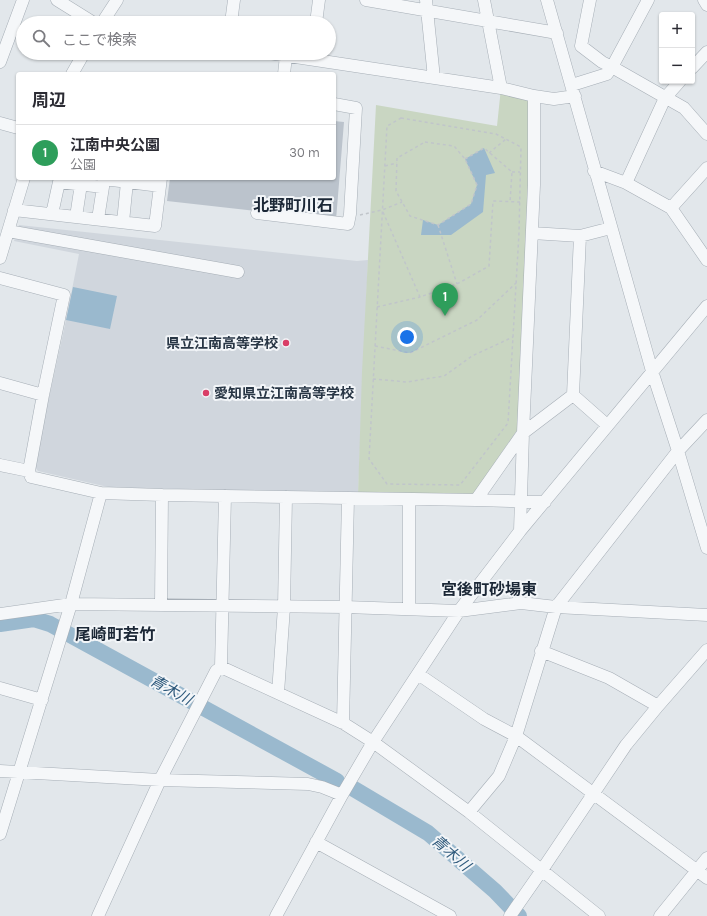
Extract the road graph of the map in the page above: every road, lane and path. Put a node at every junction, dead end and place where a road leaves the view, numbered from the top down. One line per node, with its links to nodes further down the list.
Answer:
1 (23, 0): 14 (street)
2 (58, 0): 15 (street)
3 (117, 0): 16 (street)
4 (234, 0): 17 (street)
5 (320, 0): 18 (street)
6 (366, 0): 12 (street)
7 (484, 0): 20 (street)
8 (547, 0): 21 (street)
9 (590, 0): 28 (street)
10 (648, 0): 28 (street)
11 (704, 0): 13 (street)
12 (427, 5): 20 (street); 31 (street)
13 (707, 5)
14 (17, 16)
15 (83, 16)
16 (107, 16)
17 (232, 16)
18 (317, 16)
19 (16, 19): 26 (street)
20 (488, 20): 21 (street); 33 (street)
21 (557, 33): 34 (street)
22 (707, 52): 27 (street)
23 (80, 60): 29 (street)
24 (286, 60): 30 (street)
25 (333, 60): 31 (street)
26 (0, 62)
27 (695, 65)
28 (612, 67): 34 (street); 36 (street)
29 (73, 72)
30 (284, 72)
31 (434, 78): 33 (street)
32 (677, 84): 36 (street)
33 (501, 88): 35 (street)
34 (573, 90): 35 (street); 47 (street)
35 (534, 96): 72 (street)
36 (665, 98): 40 (street); 55 (street)
37 (336, 104): 64 (street)
38 (0, 123): 39 (street)
39 (16, 127)
40 (707, 134)
41 (506, 139): 42 (path); 45 (path); 49 (path)
42 (489, 153): 43 (path); 48 (path)
43 (465, 159): 44 (path); 69 (path)
44 (397, 163): 45 (path); 58 (path)
45 (385, 166): 63 (path)
46 (707, 168): 61 (street)
47 (594, 171): 55 (street); 70 (street)
48 (512, 172): 49 (path); 59 (path)
49 (520, 172): 60 (path)
50 (23, 180): 62 (street)
51 (104, 180): 57 (street)
52 (112, 180): 53 (street)
53 (127, 182): 54 (street); 68 (street)
54 (161, 182): 68 (street)
55 (626, 183): 61 (street)
56 (81, 184): 57 (street); 65 (street); 66 (street)
57 (103, 187): 67 (street)
58 (402, 202): 63 (path); 69 (path)
59 (510, 202): 60 (path); 79 (path)
60 (520, 202): 78 (path)
61 (670, 208): 75 (street)
62 (14, 210): 65 (street); 71 (street)
63 (382, 210): 80 (path); 82 (path)
64 (257, 213)
65 (52, 214): 66 (street)
66 (76, 217): 67 (street)
67 (98, 219): 68 (street)
68 (123, 222)
69 (438, 225): 79 (path)
70 (611, 228): 73 (street); 85 (street)
71 (8, 231): 74 (street); 76 (street)
72 (532, 233): 73 (street); 92 (street)
73 (580, 236): 89 (street)
74 (0, 258)
75 (707, 260)
76 (238, 272)
77 (0, 278): 88 (street)
78 (517, 282): 83 (path); 84 (path)
79 (457, 284): 80 (path)
80 (420, 297): 82 (path)
81 (707, 306): 85 (street)
82 (377, 307): 84 (path)
83 (513, 337): 86 (path); 86 (path)
84 (375, 346): 86 (path)
85 (652, 371): 91 (street); 93 (street)
86 (373, 379)
87 (0, 383): 88 (street)
88 (43, 395): 95 (street)
89 (573, 395): 91 (street); 92 (street)
90 (707, 420): 93 (street)
91 (607, 425): 104 (street)
92 (523, 433): 102 (street); 103 (street)
93 (678, 451): 106 (street); 112 (street)
94 (0, 464): 95 (street)
95 (29, 471): 96 (street)
96 (101, 493): 97 (street); 107 (street)
97 (162, 495): 98 (street); 108 (street)
98 (225, 496): 99 (street); 109 (street)
99 (286, 497): 100 (street); 110 (street)
100 (348, 498): 101 (street); 111 (street)
101 (409, 500): 102 (street); 113 (street)
102 (476, 500): 103 (street)
103 (521, 502): 104 (street); 105 (street)
104 (545, 502): 105 (street)
105 (520, 531): 114 (street)
106 (707, 548)
107 (71, 604): 108 (street); 115 (street); 123 (street)
108 (161, 605): 109 (street)
109 (222, 606): 110 (street); 119 (street)
110 (284, 607): 111 (street); 122 (street)
111 (345, 607): 113 (street); 125 (street)
112 (556, 607): 114 (street); 116 (street); 118 (street)
113 (409, 609): 114 (street)
114 (459, 611): 120 (street)
115 (0, 614)
116 (707, 615)
117 (707, 650): 124 (street)
118 (541, 651): 124 (street); 126 (street)
119 (221, 667): 122 (street); 130 (street)
120 (418, 674): 126 (street); 127 (street)
121 (0, 688): 123 (street)
122 (278, 693): 125 (street)
123 (42, 700): 129 (street)
124 (658, 706): 131 (street)
125 (343, 723): 127 (street)
126 (516, 736): 131 (street); 133 (street)
127 (373, 742): 132 (street); 133 (street)
128 (0, 771): 129 (street)
129 (19, 772): 130 (street); 134 (street)
130 (160, 780): 132 (street); 141 (street)
131 (593, 793): 137 (street); 138 (street)
132 (342, 795): 135 (street)
133 (469, 812): 137 (street)
134 (0, 834)
135 (316, 842): 142 (street); 143 (street)
136 (707, 858): 138 (street)
137 (542, 870): 140 (street); 144 (street)
138 (697, 870): 139 (street); 145 (street)
139 (707, 878)
140 (512, 912)
141 (98, 916)
142 (276, 916)
143 (450, 916)
144 (600, 916)
145 (660, 916)

